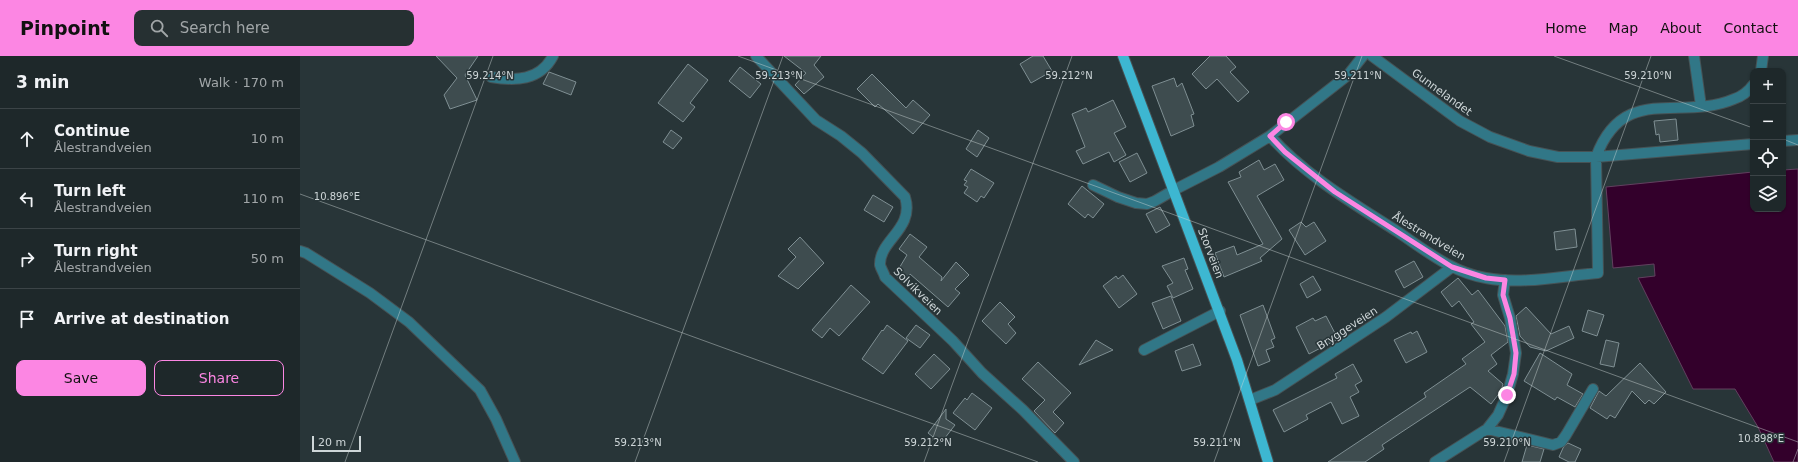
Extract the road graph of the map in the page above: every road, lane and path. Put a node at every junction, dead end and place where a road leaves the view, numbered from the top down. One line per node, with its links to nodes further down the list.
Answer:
1 (553, 56): 9 (street)
2 (756, 56): 28 (street, Solvikveien)
3 (1123, 56): 18 (main road, Storveien)
4 (1363, 56): 12 (street)
5 (1372, 56): 16 (street, Gunnelandet)
6 (1694, 56): 11 (street)
7 (1763, 56): 8 (street)
8 (1761, 68)
9 (491, 77)
10 (1750, 88): 11 (street)
11 (1701, 106): 16 (street)
12 (1270, 136): 18 (street); 20 (street, Ålestrandveien)
13 (1798, 140): 14 (street)
14 (1786, 141)
15 (1750, 144): 16 (street, Gunnelandet)
16 (1596, 157): 21 (street, Ålestrandveien)
17 (1094, 185): 18 (street)
18 (1174, 190): 22 (main road, Storveien)
19 (300, 252): 27 (street)
20 (1452, 267): 21 (street, Ålestrandveien); 25 (street, Bryggeveien)
21 (1505, 280): 26 (street)
22 (1220, 311): 23 (street); 25 (main road, Storveien)
23 (1144, 350)
24 (1593, 389): 26 (street)
25 (1250, 400): 29 (main road, Storveien)
26 (1487, 429): 30 (street)
27 (515, 462)
28 (1074, 462)
29 (1268, 462)
30 (1435, 462)

